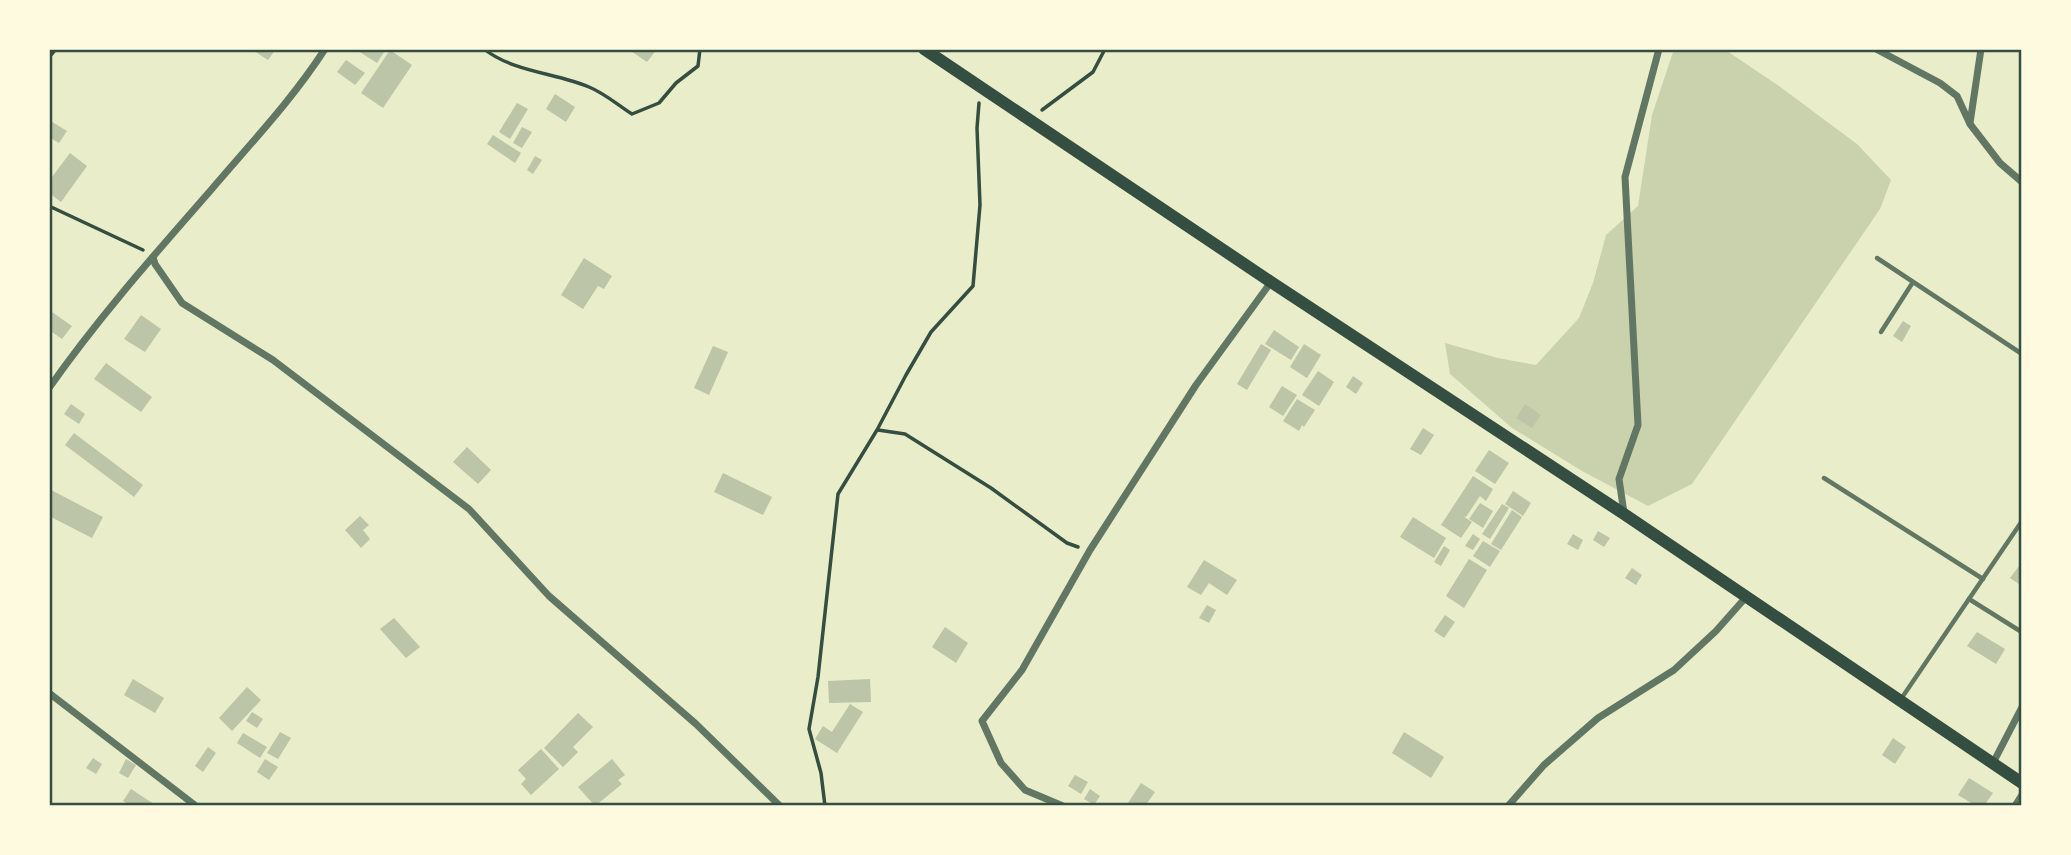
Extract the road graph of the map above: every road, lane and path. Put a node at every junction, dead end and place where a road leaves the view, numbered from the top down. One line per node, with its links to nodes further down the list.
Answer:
1 (56, 49): 10 (path)
2 (325, 49): 16 (street)
3 (484, 49): 4 (path)
4 (700, 49)
5 (923, 49): 11 (main road)
6 (1105, 49): 12 (path)
7 (1659, 49): 25 (street)
8 (1876, 49): 13 (street)
9 (1981, 49): 13 (street)
10 (49, 57)
11 (980, 87): 12 (main road); 23 (path)
12 (1029, 120): 18 (main road)
13 (1970, 124): 14 (street)
14 (2022, 182)
15 (49, 206): 16 (path)
16 (153, 257): 22 (street); 39 (street)
17 (1877, 258): 19 (lane)
18 (1271, 282): 25 (main road); 27 (street)
19 (1913, 282): 20 (lane); 21 (lane)
20 (1881, 332)
21 (2022, 354)
22 (49, 388)
23 (877, 430): 27 (path); 40 (path)
24 (1824, 478): 28 (lane)
25 (1624, 514): 29 (main road)
26 (2022, 521): 28 (lane)
27 (1090, 550): 41 (street)
28 (1983, 579): 30 (lane)
29 (1747, 596): 33 (main road); 42 (street)
30 (1969, 599): 31 (lane); 33 (lane)
31 (2022, 629)
32 (49, 693): 38 (street)
33 (1901, 699): 35 (main road)
34 (2022, 707): 35 (street)
35 (1993, 763): 36 (main road)
36 (2022, 783)
37 (2022, 795): 43 (street)
38 (196, 806)
39 (780, 806)
40 (825, 806)
41 (1063, 806)
42 (1508, 806)
43 (2015, 806)

